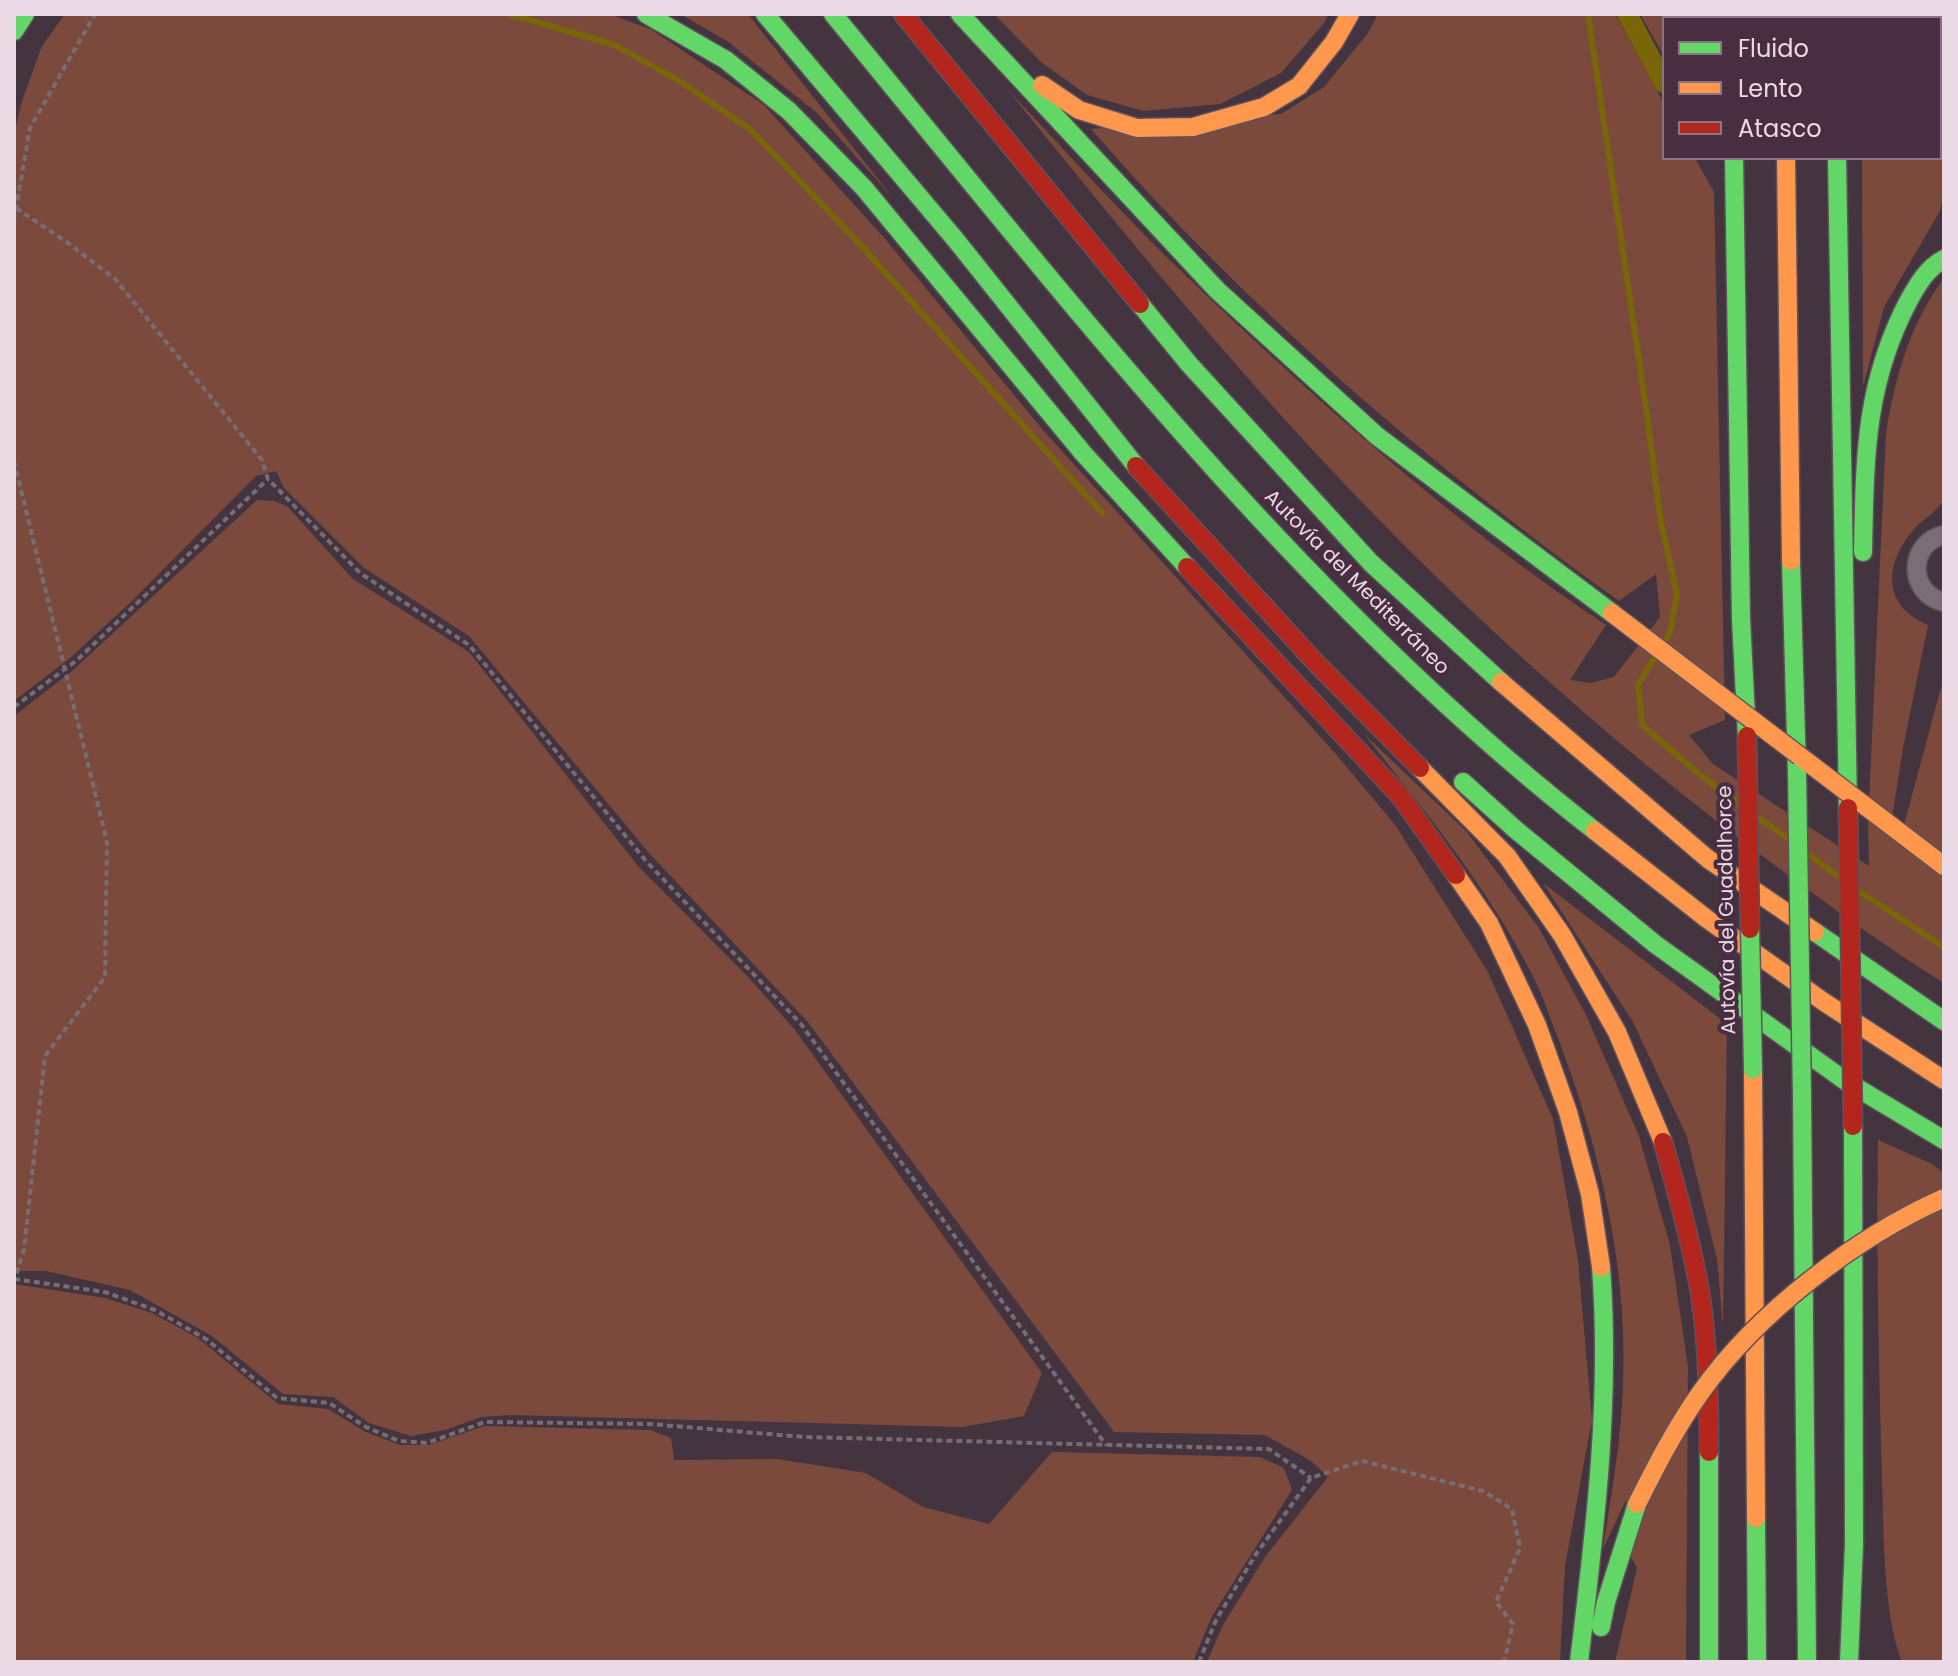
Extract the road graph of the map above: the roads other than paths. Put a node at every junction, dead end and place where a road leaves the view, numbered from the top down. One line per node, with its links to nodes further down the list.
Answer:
1 (25, 14): 10 (main road)
2 (646, 14): 27 (main road)
3 (765, 14): 17 (main road)
4 (833, 14): 22 (main road, Autovía del Mediterráneo)
5 (903, 14): 21 (main road, Autovía del Mediterráneo)
6 (960, 14): 20 (main road, bridge)
7 (972, 14): 11 (main road)
8 (1350, 14): 11 (main road)
9 (1370, 15): 11 (main road)
10 (14, 31)
11 (1299, 86)
12 (1734, 160): 30 (main road, Autovía del Guadalhorce, bridge)
13 (1786, 160): 31 (main road, bridge)
14 (1837, 160): 19 (main road)
15 (1944, 259): 19 (main road)
16 (1944, 535): 18 (street)
17 (1253, 592): 23 (main road); 29 (main road)
18 (1944, 602)
19 (1845, 686): 25 (main road, bridge)
20 (1944, 866)
21 (1944, 1021)
22 (1944, 1080)
23 (1944, 1140)
24 (1944, 1198): 28 (main road, bridge)
25 (1854, 1544): 26 (main road); 32 (main road)
26 (1868, 1647)
27 (1579, 1662)
28 (1595, 1662)
29 (1709, 1662)
30 (1757, 1662)
31 (1807, 1662)
32 (1849, 1662)

